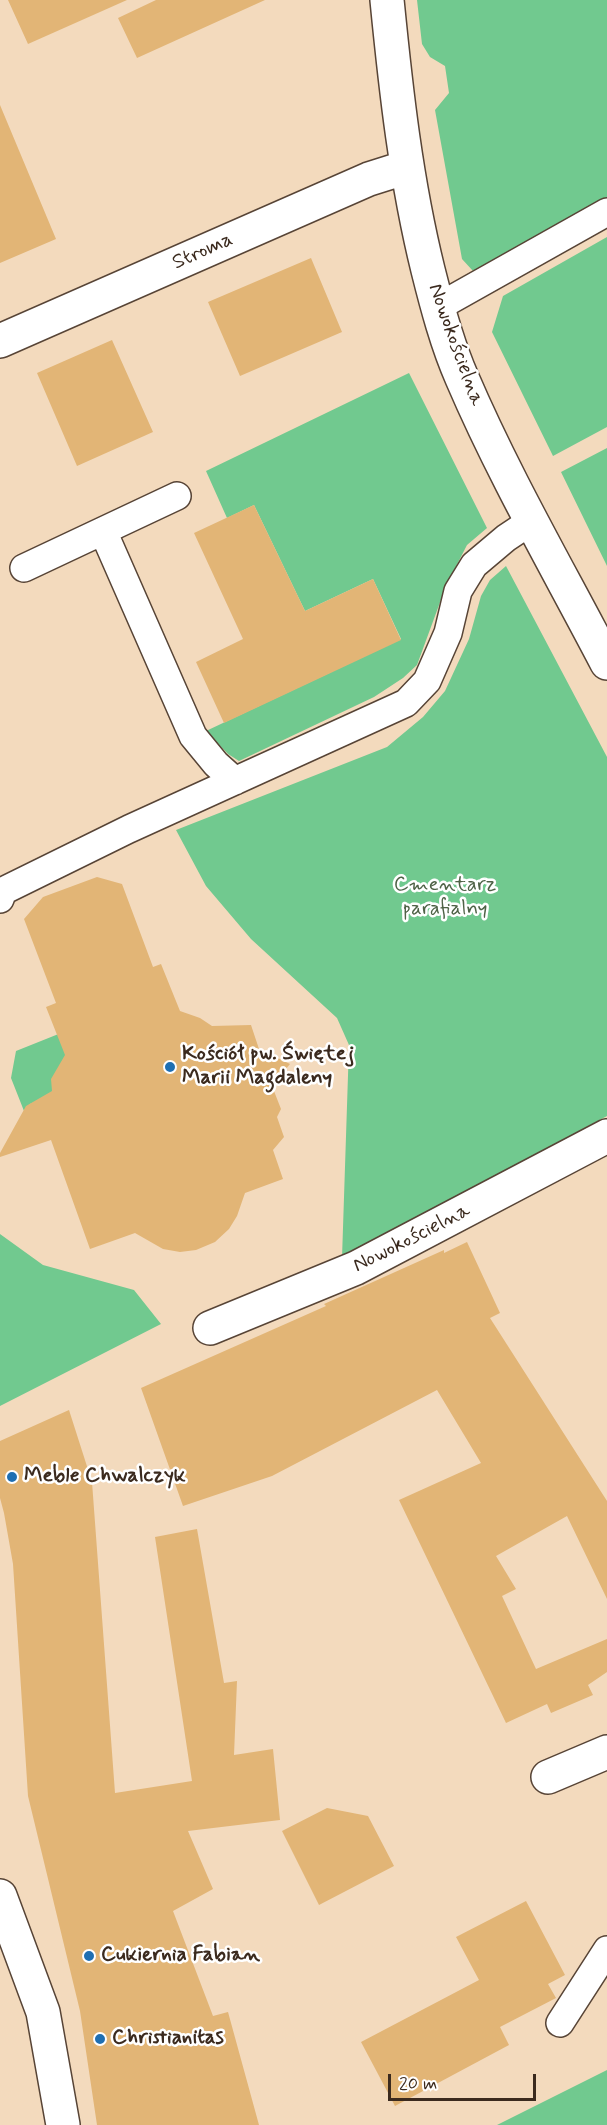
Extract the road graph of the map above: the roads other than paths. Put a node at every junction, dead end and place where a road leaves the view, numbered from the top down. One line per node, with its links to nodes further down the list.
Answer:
1 (387, 0): 2 (street, Nowokościelna)
2 (407, 167): 4 (street, Nowokościelna); 5 (street, Stroma)
3 (607, 212): 4 (lane)
4 (438, 308): 7 (street, Nowokościelna)
5 (0, 341)
6 (177, 496): 8 (lane)
7 (532, 520): 10 (street, Nowokościelna); 11 (lane)
8 (103, 531): 9 (lane); 11 (lane)
9 (24, 568)
10 (607, 663)
11 (235, 781): 12 (lane)
12 (0, 899)
13 (607, 1136): 14 (street, Nowokościelna)
14 (210, 1329)
15 (607, 1752): 16 (street)
16 (548, 1777)
17 (2, 1906): 20 (street)
18 (607, 1950): 19 (lane)
19 (560, 2023)
20 (63, 2125)

